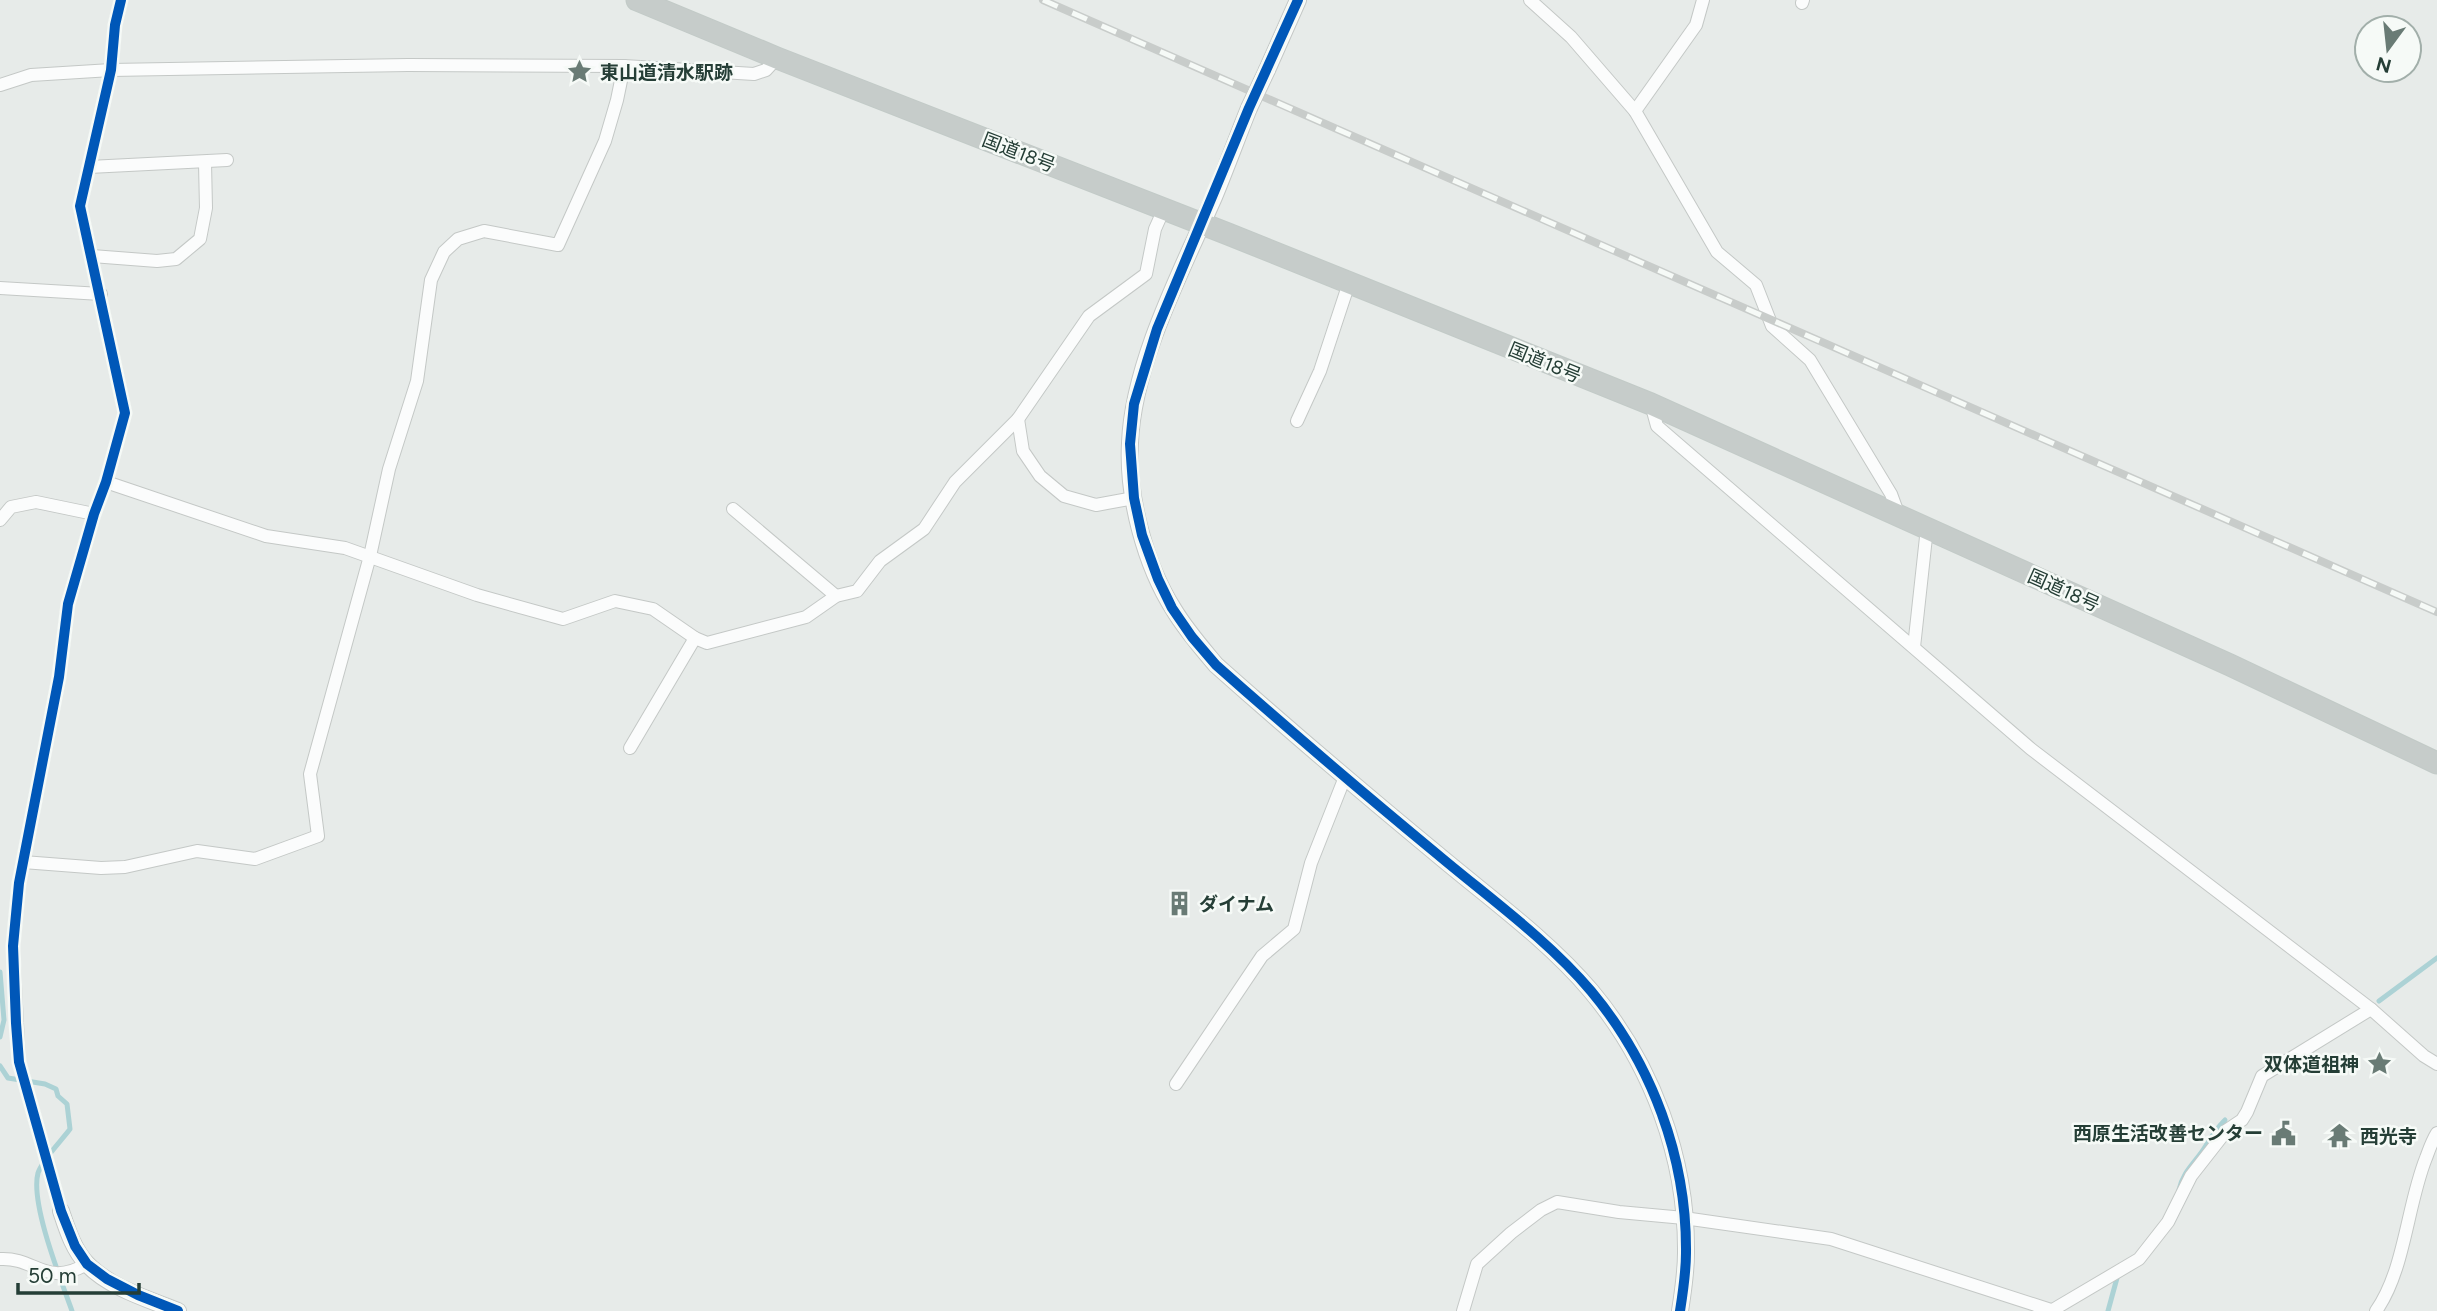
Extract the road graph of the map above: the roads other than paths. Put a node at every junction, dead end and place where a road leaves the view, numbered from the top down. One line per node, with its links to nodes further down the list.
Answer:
1 (121, 0): 8 (street)
2 (637, 0): 6 (highway, 国道18号)
3 (1298, 0): 15 (street, bridge)
4 (1530, 0): 10 (street)
5 (1703, 0): 10 (street)
6 (776, 58): 7 (street); 14 (highway, 国道18号)
7 (625, 66): 8 (street); 30 (street)
8 (111, 70): 9 (street); 13 (street)
9 (0, 85)
10 (1635, 111): 27 (street)
11 (227, 160): 12 (street)
12 (205, 163): 13 (street); 16 (street)
13 (89, 167): 16 (street)
14 (1164, 209): 15 (highway, 国道18号); 21 (street)
15 (1201, 223): 17 (highway, 国道18号); 24 (street)
16 (92, 256): 19 (street)
17 (1349, 283): 20 (highway, 国道18号); 22 (street)
18 (0, 288): 19 (street)
19 (101, 294): 23 (street)
20 (1651, 404): 27 (highway, 国道18号); 33 (street)
21 (1018, 419): 24 (street); 31 (street)
22 (1297, 421)
23 (106, 482): 26 (street); 30 (street)
24 (1134, 498): 36 (street)
25 (733, 509): 31 (street)
26 (94, 514): 28 (street); 37 (street)
27 (1899, 516): 29 (highway, 国道18号)
28 (0, 520)
29 (1927, 528): 33 (street); 35 (highway, 国道18号)
30 (370, 556): 32 (street); 37 (street)
31 (836, 596): 32 (street)
32 (695, 638): 34 (street)
33 (1914, 647): 38 (street)
34 (630, 748)
35 (2437, 763)
36 (1345, 777): 40 (street); 43 (street)
37 (23, 862): 42 (street)
38 (2371, 1009): 39 (street); 46 (street)
39 (2437, 1064)
40 (1176, 1084)
41 (2437, 1133): 50 (street)
42 (61, 1210): 45 (street)
43 (1684, 1218): 46 (street); 48 (street); 49 (street)
44 (0, 1259): 45 (street)
45 (87, 1264): 47 (street)
46 (2052, 1310)
47 (178, 1311)
48 (1463, 1311)
49 (1680, 1311)
50 (2376, 1311)

